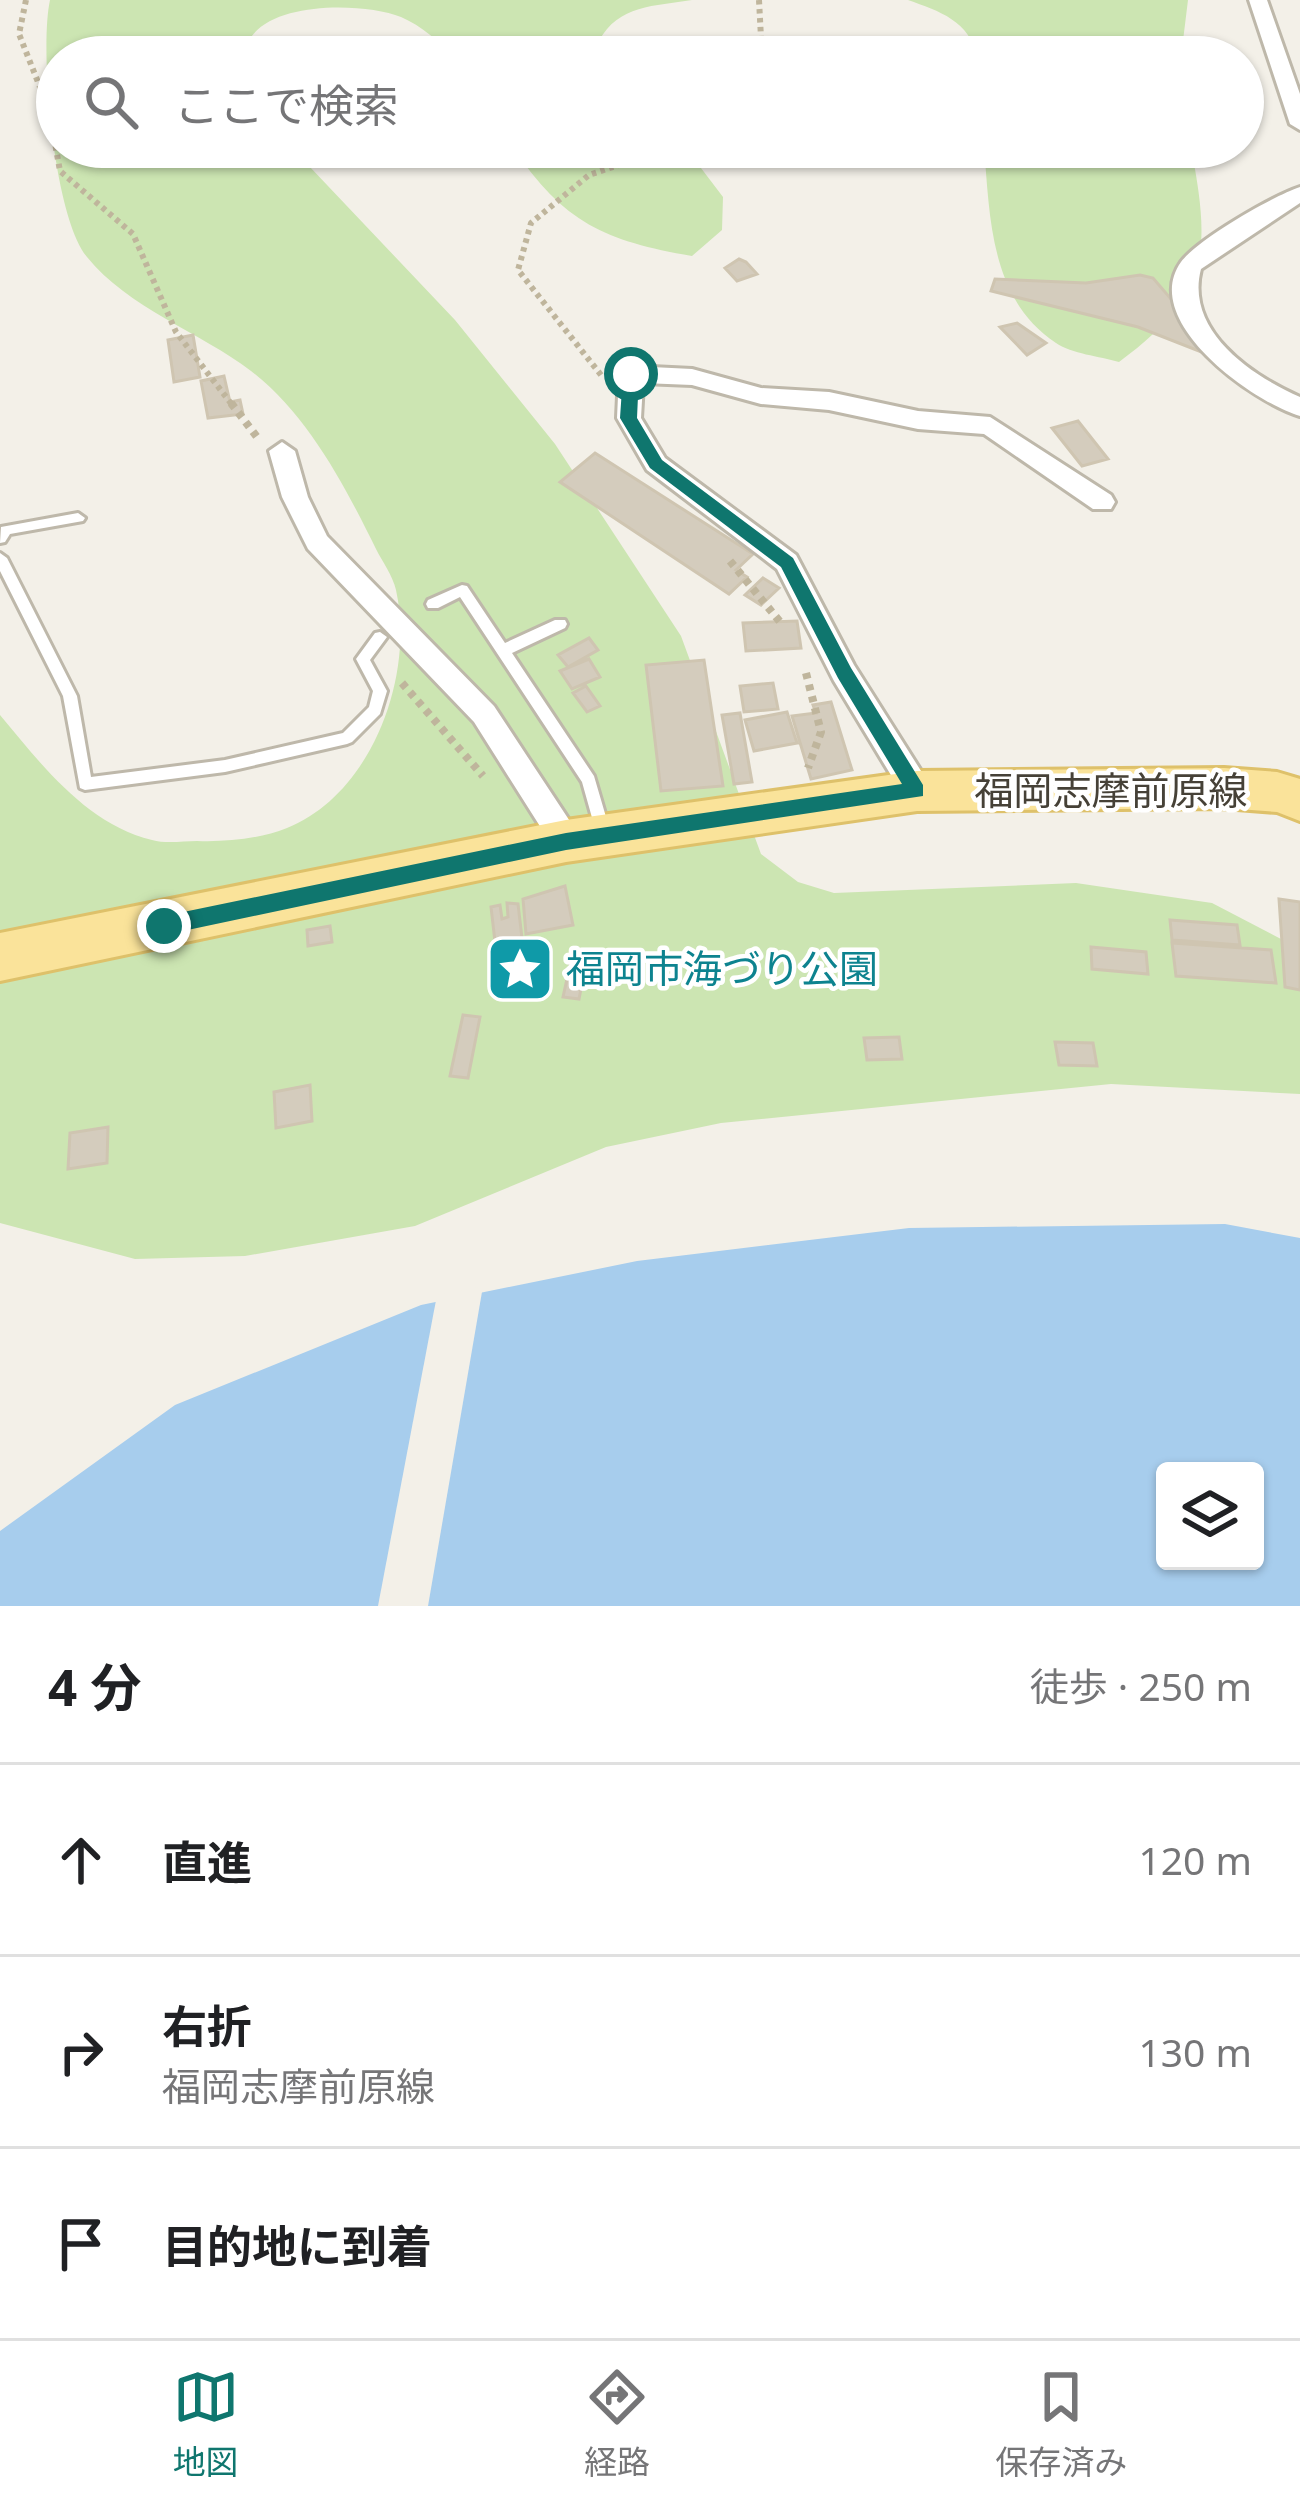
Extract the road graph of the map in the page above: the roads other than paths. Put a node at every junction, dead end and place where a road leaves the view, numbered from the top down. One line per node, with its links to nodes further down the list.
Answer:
1 (1258, 0): 2 (street)
2 (1300, 124)
3 (1300, 194): 4 (street)
4 (1300, 407)
5 (273, 453): 16 (street)
6 (1102, 502): 14 (street)
7 (78, 518): 8 (lane)
8 (0, 538)
9 (0, 559): 12 (lane)
10 (434, 604): 13 (lane)
11 (560, 624): 13 (lane)
12 (380, 637)
13 (504, 650): 16 (lane)
14 (916, 790): 15 (main road, 福岡志摩前原線); 16 (main road, 福岡志摩前原線)
15 (1300, 800)
16 (585, 839): 17 (main road, 福岡志摩前原線)
17 (0, 957)

